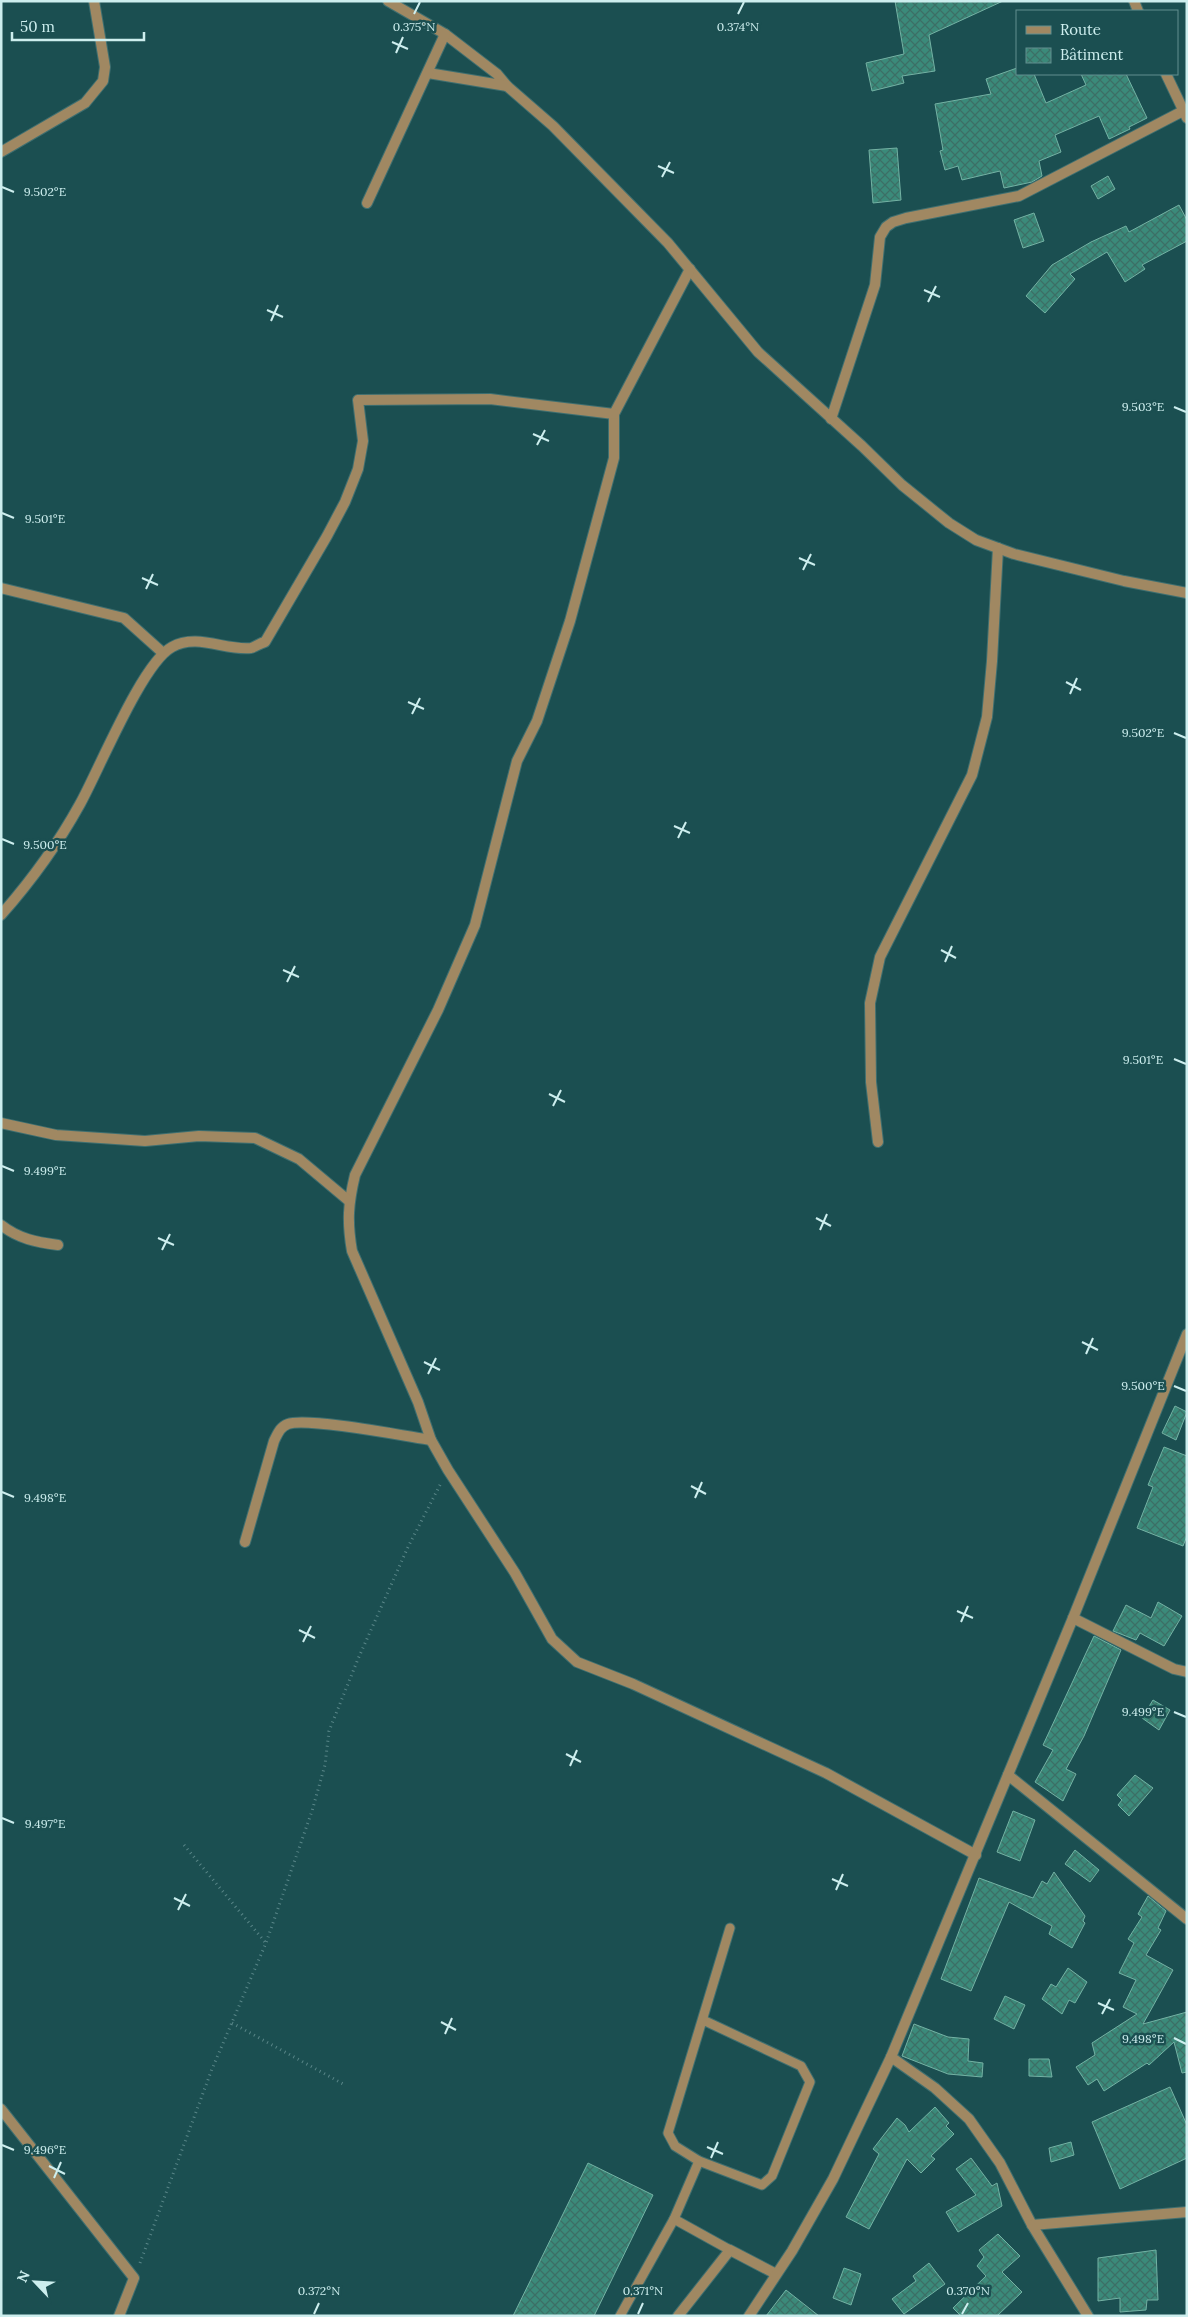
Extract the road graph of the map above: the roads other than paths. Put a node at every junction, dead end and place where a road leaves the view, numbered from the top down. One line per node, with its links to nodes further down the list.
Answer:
1 (94, 1): 8 (street)
2 (388, 1): 3 (street)
3 (445, 34): 4 (street); 6 (street)
4 (428, 72): 6 (street); 9 (street)
5 (1166, 75): 7 (street)
6 (507, 86): 10 (street)
7 (1185, 115): 12 (street)
8 (1, 152)
9 (366, 202)
10 (690, 270): 11 (street); 12 (street)
11 (614, 414): 16 (street); 20 (street)
12 (831, 419): 13 (street)
13 (998, 548): 15 (street); 19 (street)
14 (1, 588): 16 (street)
15 (1187, 593)
16 (163, 653): 17 (street)
17 (1, 916)
18 (1, 1123): 20 (street)
19 (878, 1142)
20 (349, 1202): 24 (street)
21 (1, 1225): 22 (street)
22 (58, 1245)
23 (1187, 1334): 26 (street)
24 (431, 1440): 25 (street); 29 (street)
25 (245, 1542)
26 (1073, 1618): 27 (street); 28 (street)
27 (1187, 1672)
28 (1008, 1775): 29 (street); 30 (street)
29 (976, 1855): 33 (street)
30 (1187, 1919)
31 (730, 1928): 32 (lane)
32 (703, 2020): 35 (lane); 35 (lane)
33 (891, 2057): 38 (street); 40 (street)
34 (1, 2109): 41 (street)
35 (700, 2161): 37 (lane)
36 (1187, 2212): 38 (street)
37 (674, 2219): 39 (lane); 42 (lane)
38 (1032, 2225): 45 (street)
39 (730, 2250): 40 (street); 43 (street)
40 (776, 2274): 44 (street)
41 (119, 2316)
42 (620, 2316)
43 (678, 2316)
44 (749, 2316)
45 (1088, 2316)

